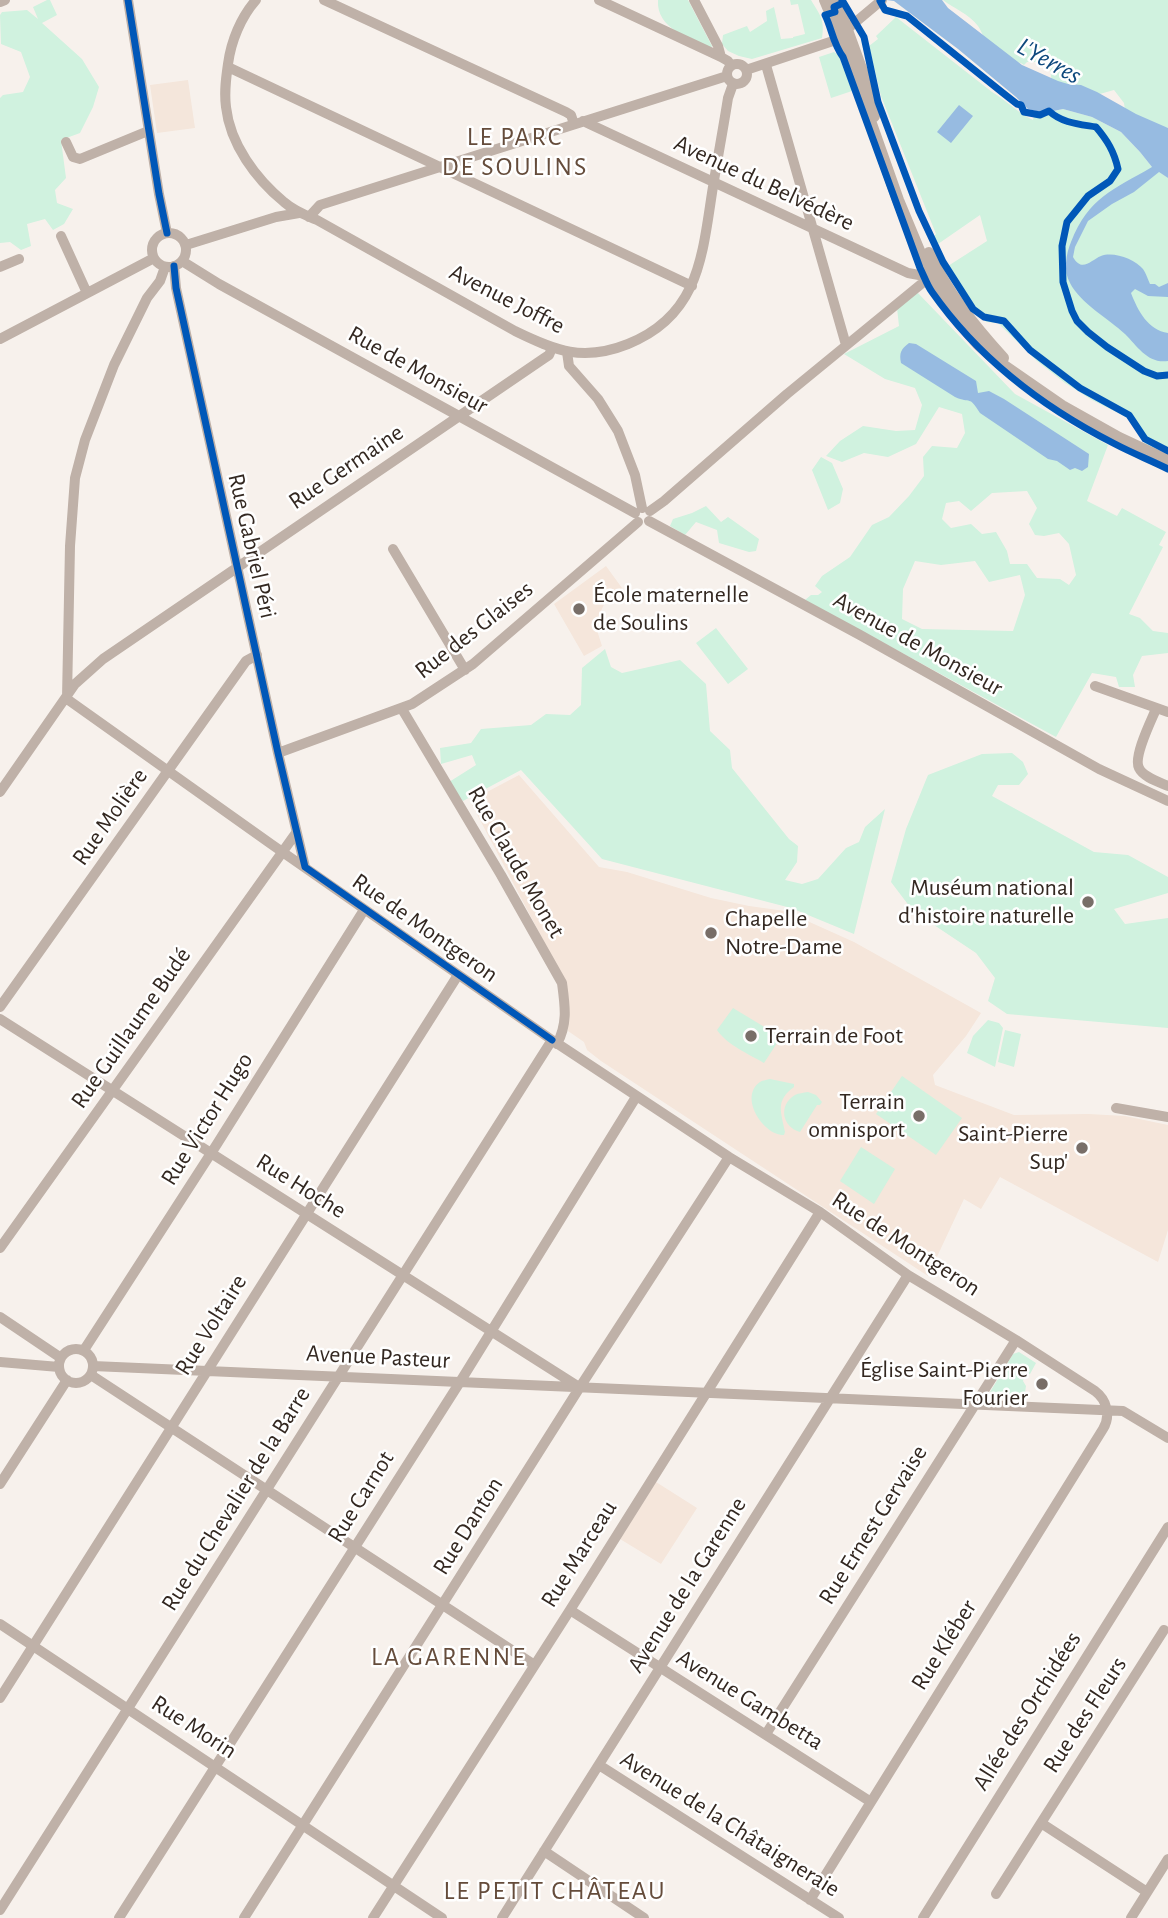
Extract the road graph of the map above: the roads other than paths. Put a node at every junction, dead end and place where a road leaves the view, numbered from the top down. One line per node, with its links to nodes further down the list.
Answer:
1 (5, 0): 10 (street)
2 (128, 0): 18 (street)
3 (257, 0): 14 (street, Avenue Joffre)
4 (324, 0): 17 (street, Avenue du Belvédère)
5 (599, 0): 12 (street)
6 (694, 0): 12 (street)
7 (825, 0): 11 (main road)
8 (836, 0): 11 (main road)
9 (881, 0): 11 (street)
10 (0, 2)
11 (844, 33): 13 (street); 33 (main road)
12 (721, 57): 16 (street)
13 (766, 65): 15 (street); 25 (street)
14 (228, 67): 20 (street); 22 (street, Avenue Joffre)
15 (746, 70): 16 (street); 16 (street)
16 (730, 76): 17 (street); 21 (street, Avenue Joffre)
17 (579, 122): 20 (street); 21 (street, Avenue du Belvédère)
18 (149, 131): 19 (street); 26 (street)
19 (66, 142)
20 (438, 166): 23 (street); 34 (street)
21 (713, 183): 25 (street, Avenue du Belvédère); 34 (street, Avenue Joffre)
22 (284, 203): 23 (street, Avenue Joffre); 24 (street)
23 (304, 215): 24 (street); 38 (street, Avenue Joffre)
24 (276, 217): 28 (street)
25 (814, 229): 33 (street, Avenue du Belvédère); 37 (street)
26 (167, 233): 28 (street); 29 (street)
27 (61, 236): 35 (street)
28 (186, 245): 31 (street)
29 (154, 258): 31 (street); 35 (street)
30 (19, 259): 32 (street)
31 (174, 265): 40 (street, Rue de Monsieur); 44 (street, Rue Gabriel Péri); 48 (street)
32 (0, 267)
33 (934, 274): 37 (street, Rue des Glaises); 41 (main road)
34 (692, 286): 39 (street, Avenue Joffre)
35 (87, 293): 36 (street)
36 (0, 339)
37 (846, 345): 42 (street, Rue des Glaises)
38 (551, 348): 39 (street, Avenue Joffre); 40 (street, Rue Germaine)
39 (567, 352): 42 (street)
40 (460, 416): 42 (street, Rue de Monsieur); 44 (street, Rue Germaine)
41 (1168, 461)
42 (643, 515): 46 (street, Rue des Glaises); 56 (street, Avenue de Monsieur)
43 (393, 549): 46 (street)
44 (237, 567): 45 (street, Rue Gabriel Péri); 48 (street, Rue Germaine)
45 (257, 655): 52 (street, Rue Gabriel Péri); 53 (street, Rue Molière)
46 (464, 670): 49 (street, Rue des Glaises)
47 (1094, 686): 50 (street)
48 (66, 698): 53 (street, Rue de Montgeron); 55 (street, Rue Germaine)
49 (402, 709): 52 (street, Rue des Glaises); 64 (street, Rue Claude Monet)
50 (1156, 709): 51 (street); 54 (street)
51 (1168, 712)
52 (278, 753): 57 (street, Rue Gabriel Péri)
53 (168, 771): 58 (street, Rue de Montgeron); 62 (street, Rue Molière)
54 (1168, 786)
55 (0, 792)
56 (1168, 801)
57 (296, 833): 58 (street, Rue Guillaume Budé); 59 (street)
58 (283, 852): 59 (street, Rue de Montgeron); 65 (street, Rue Guillaume Budé)
59 (305, 867): 60 (street, Rue de Montgeron)
60 (365, 909): 61 (street, Rue de Montgeron); 69 (street, Rue Victor Hugo)
61 (458, 975): 64 (street, Rue de Montgeron); 72 (street, Rue Voltaire)
62 (0, 1007)
63 (0, 1019): 65 (street, Rue Hoche)
64 (554, 1042): 66 (street, Rue de Montgeron); 74 (street, Rue du Chevalier de la Barre)
65 (112, 1092): 69 (street, Rue Hoche); 73 (street, Rue Guillaume Budé)
66 (636, 1097): 70 (street, Rue de Montgeron); 77 (street, Rue Carnot)
67 (1116, 1108): 68 (street)
68 (1168, 1117)
69 (211, 1153): 72 (street, Rue Hoche); 79 (street, Rue Victor Hugo)
70 (729, 1157): 71 (street, Rue de Montgeron); 87 (street, Rue Danton)
71 (820, 1212): 75 (street, Rue de Montgeron); 88 (street, Rue Marceau)
72 (307, 1214): 74 (street, Rue Hoche); 83 (street, Rue Voltaire)
73 (0, 1248)
74 (403, 1275): 77 (street, Rue Hoche); 84 (street, Rue du Chevalier de la Barre)
75 (908, 1275): 78 (street, Rue de Montgeron); 89 (street, Avenue de la Garenne)
76 (0, 1317): 80 (street)
77 (491, 1331): 86 (street, Rue Carnot); 87 (street, Rue Hoche)
78 (1016, 1340): 90 (street, Rue Ernest Gervaise); 91 (street, Rue de Montgeron)
79 (83, 1350): 80 (street); 82 (street)
80 (60, 1362): 81 (street); 85 (street)
81 (0, 1363)
82 (92, 1370): 83 (street, Avenue Pasteur); 85 (street); 92 (street)
83 (207, 1371): 84 (street, Avenue Pasteur); 92 (street, Rue Voltaire)
84 (339, 1376): 86 (street, Avenue Pasteur); 95 (street, Rue du Chevalier de la Barre)
85 (67, 1380): 94 (street)
86 (460, 1382): 87 (street, Avenue Pasteur); 97 (street, Rue Carnot)
87 (580, 1387): 88 (street, Avenue Pasteur); 98 (street, Rue Danton)
88 (706, 1393): 89 (street, Avenue Pasteur); 99 (street, Rue Marceau)
89 (831, 1398): 90 (street, Avenue Pasteur); 104 (street, Avenue de la Garenne)
90 (973, 1405): 91 (street, Avenue Pasteur); 107 (street, Rue Ernest Gervaise)
91 (1106, 1410): 93 (street); 110 (street, Rue Kléber)
92 (171, 1428): 95 (street); 102 (street, Rue Voltaire)
93 (1168, 1438)
94 (0, 1484)
95 (266, 1490): 97 (street); 106 (street, Rue du Chevalier de la Barre)
96 (1168, 1527): 127 (street, Allée des Orchidées)
97 (354, 1548): 98 (street); 109 (street, Rue Carnot)
98 (443, 1604): 103 (street); 112 (street, Rue Danton)
99 (570, 1610): 103 (street, Rue Marceau); 104 (street, Avenue Gambetta)
100 (0, 1624): 102 (street, Rue Morin)
101 (1164, 1630): 111 (street, Rue des Fleurs)
102 (33, 1646): 105 (street, Rue Voltaire); 106 (street, Rue Morin)
103 (533, 1664): 115 (street, Rue Marceau)
104 (660, 1668): 107 (street, Avenue Gambetta); 108 (street, Avenue de la Garenne)
105 (0, 1698)
106 (128, 1709): 109 (street, Rue Morin); 119 (street, Rue du Chevalier de la Barre)
107 (766, 1734): 110 (street, Avenue Gambetta)
108 (599, 1765): 113 (street, Avenue de la Garenne); 118 (street, Avenue de la Châtaigneraie)
109 (216, 1767): 112 (street, Rue Morin); 120 (street, Rue Carnot)
110 (871, 1802): 118 (street, Rue Kléber)
111 (1041, 1823): 116 (street); 117 (street, Rue des Fleurs)
112 (303, 1825): 115 (street, Rue Morin); 121 (street, Rue Danton)
113 (544, 1852): 124 (street, Avenue de la Garenne); 125 (street)
114 (1168, 1859): 116 (street)
115 (393, 1885): 122 (street, Rue Marceau); 123 (street, Rue Morin)
116 (1147, 1892): 128 (street)
117 (996, 1895)
118 (810, 1900): 126 (street, Avenue de la Châtaigneraie)
119 (0, 1910)
120 (119, 1918)
121 (244, 1918)
122 (373, 1918)
123 (442, 1918)
124 (502, 1918)
125 (644, 1918)
126 (839, 1918)
127 (923, 1918)
128 (1131, 1918)

